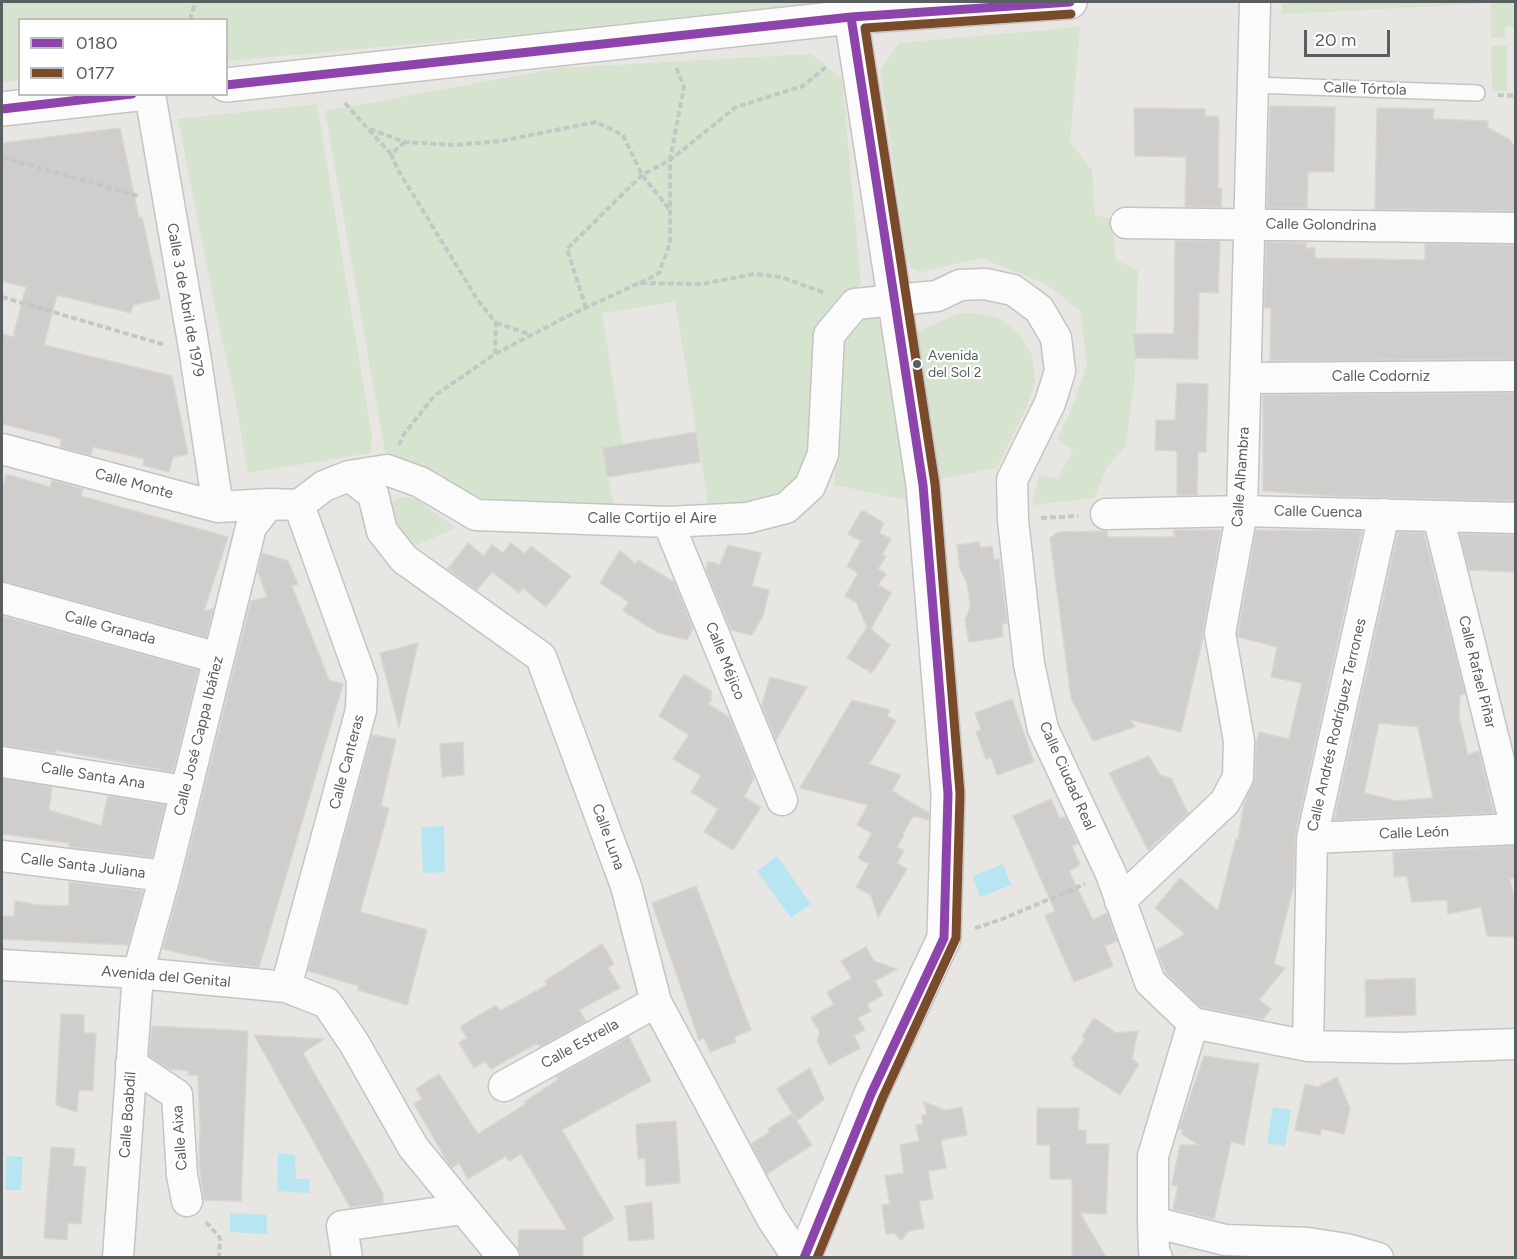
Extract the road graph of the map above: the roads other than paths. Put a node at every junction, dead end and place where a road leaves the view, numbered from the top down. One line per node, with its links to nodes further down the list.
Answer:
1 (1070, 2): 3 (street)
2 (1255, 2): 5 (street, Calle Alhambra)
3 (852, 9): 4 (street); 13 (street)
4 (228, 85)
5 (1253, 85): 6 (lane, Calle Tórtola); 11 (street, Calle Alhambra)
6 (1477, 93)
7 (119, 96): 9 (street)
8 (150, 96): 20 (street, Calle 3 de Abril de 1979)
9 (2, 109)
10 (1126, 223): 11 (street, Calle Golondrina)
11 (1248, 224): 12 (street, Calle Golondrina); 15 (street, Calle Alhambra)
12 (1515, 228)
13 (896, 299): 26 (street, Calle Cortijo el Aire); 36 (street, Calle Ciudad Real); 53 (street)
14 (1515, 376): 15 (street, Calle Codorniz)
15 (1247, 378): 21 (street, Calle Alhambra)
16 (2, 449): 20 (street, Calle Monte)
17 (349, 476): 19 (street, Calle Cortijo el Aire); 26 (street, Calle Cortijo el Aire); 40 (street, Calle Luna)
18 (269, 504): 19 (street); 20 (street, Calle Monte); 28 (street, Calle José Cappa Ibáñez)
19 (298, 506): 39 (street, Calle Canteras)
20 (218, 507)
21 (1242, 511): 22 (street, Calle Cuenca); 23 (street, Calle Cuenca); 36 (street, Calle Alhambra)
22 (1106, 514)
23 (1384, 514): 24 (street, Calle Cuenca); 33 (street, Calle Andrés Rodríguez Terrones)
24 (1438, 516): 25 (street, Calle Cuenca); 32 (street, Calle Rafael Piñar)
25 (1515, 518)
26 (668, 522): 31 (street, Calle Méjico)
27 (2, 598): 28 (street, Calle Granada)
28 (218, 658): 30 (street, Calle José Cappa Ibáñez)
29 (2, 762): 30 (street, Calle Santa Ana)
30 (185, 791): 35 (street, Calle José Cappa Ibáñez)
31 (782, 800)
32 (1515, 828): 33 (street, Calle León)
33 (1312, 838): 43 (street, Calle Andrés Rodríguez Terrones)
34 (2, 856): 35 (street, Calle Santa Juliana)
35 (165, 876): 38 (street, Calle José Cappa Ibáñez)
36 (1115, 887): 41 (street, Calle Ciudad Real)
37 (2, 965): 38 (street, Avenida del Genital)
38 (138, 973): 39 (street, Avenida del Genital); 44 (street, Calle Boabdil)
39 (286, 987): 47 (street, Avenida del Genital)
40 (656, 1002): 45 (street, Calle Estrella); 52 (street, Calle Luna)
41 (1192, 1023): 43 (street); 48 (street)
42 (1515, 1044): 43 (street)
43 (1308, 1046)
44 (131, 1064): 46 (street, Calle Aixa); 49 (street, Calle Boabdil)
45 (504, 1086)
46 (187, 1201)
47 (463, 1209): 50 (street); 51 (street)
48 (1153, 1222): 54 (street); 55 (street)
49 (118, 1257)
50 (347, 1257)
51 (504, 1257)
52 (798, 1257)
53 (804, 1257)
54 (1157, 1257)
55 (1378, 1257)

